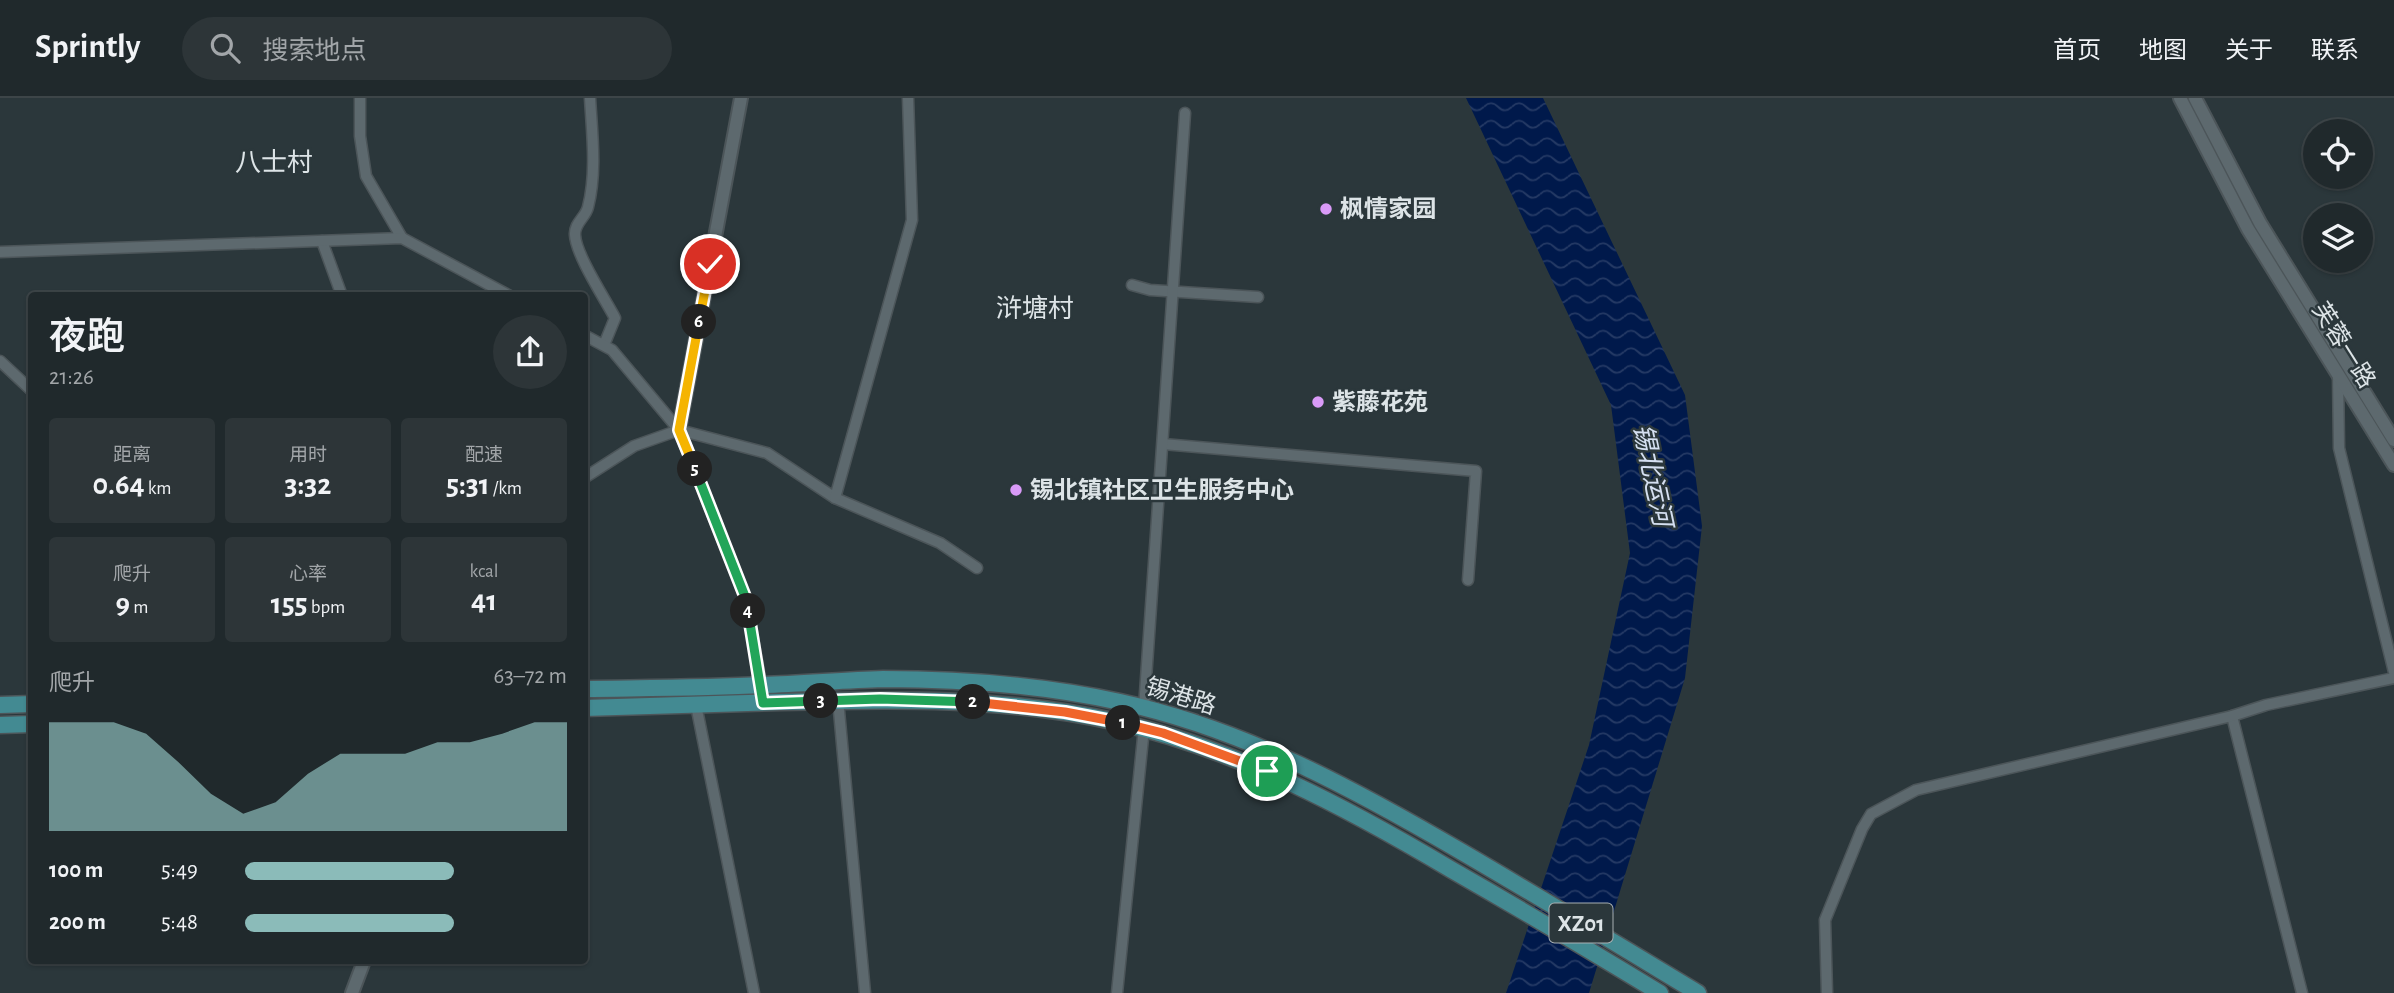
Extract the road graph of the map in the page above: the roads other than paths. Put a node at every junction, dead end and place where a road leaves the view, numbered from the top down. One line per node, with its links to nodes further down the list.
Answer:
1 (360, 98): 8 (street)
2 (590, 98): 17 (street)
3 (741, 98): 21 (street)
4 (908, 98): 26 (street)
5 (2180, 98): 24 (street, 芙蓉一路)
6 (2195, 98): 18 (street, 芙蓉一路)
7 (1185, 113): 14 (street)
8 (402, 238): 9 (street); 13 (street)
9 (322, 241): 10 (street); 12 (street)
10 (0, 252)
11 (1132, 285): 14 (street)
12 (341, 292)
13 (503, 292)
14 (1174, 292): 15 (street); 23 (street)
15 (1258, 298)
16 (588, 337): 17 (street)
17 (604, 345): 21 (street)
18 (2337, 349): 22 (street, 芙蓉一路); 29 (street)
19 (0, 361): 20 (street)
20 (28, 387)
21 (679, 430): 25 (street); 26 (street); 31 (street)
22 (2394, 440)
23 (1163, 444): 28 (street); 39 (street)
24 (2394, 465)
25 (588, 475)
26 (835, 498): 27 (street)
27 (977, 568)
28 (1468, 580)
29 (2394, 673)
30 (2394, 678): 40 (street)
31 (762, 685): 32 (main road, 锡港路 / XZ01); 34 (street); 39 (main road, 锡港路 / XZ01)
32 (588, 690)
33 (838, 700): 34 (main road, 锡港路 / XZ01); 43 (main road, 锡港路 / XZ01); 47 (street)
34 (763, 703): 37 (main road, 锡港路 / XZ01)
35 (28, 704): 36 (main road)
36 (0, 705)
37 (696, 705): 38 (main road, 锡港路 / XZ01); 46 (street)
38 (588, 708)
39 (1144, 708): 50 (main road, 锡港路 / XZ01)
40 (2232, 716): 51 (street); 52 (street)
41 (28, 724): 42 (main road)
42 (0, 725)
43 (1143, 728): 48 (street); 49 (main road, 锡港路 / XZ01)
44 (363, 964): 45 (street)
45 (352, 993)
46 (754, 993)
47 (865, 993)
48 (1117, 993)
49 (1660, 993)
50 (1698, 993)
51 (1827, 993)
52 (2302, 993)

